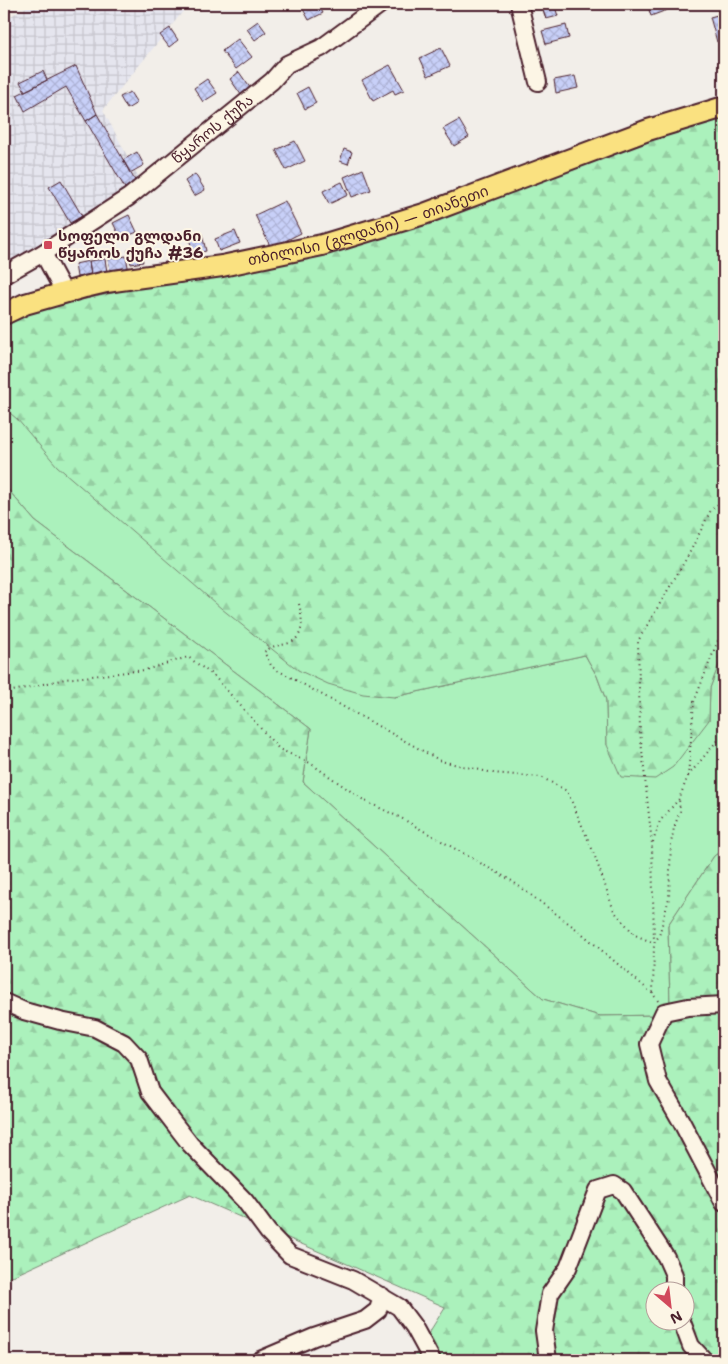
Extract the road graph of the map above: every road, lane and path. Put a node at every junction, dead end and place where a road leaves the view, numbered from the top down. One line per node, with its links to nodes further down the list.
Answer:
1 (14, 4): 4 (path)
2 (381, 4): 7 (street, წყაროს ქუჩა)
3 (519, 4): 5 (street)
4 (4, 8)
5 (538, 82)
6 (724, 107): 9 (main road, თბილისი (გლდანი) — თიანეთი)
7 (42, 253): 8 (street, წყაროს ქუჩა); 9 (street)
8 (4, 274)
9 (64, 292): 10 (main road, თბილისი (გლდანი) — თიანეთი)
10 (4, 314)
11 (724, 499): 18 (path)
12 (299, 604): 19 (path)
13 (724, 625): 16 (path)
14 (4, 693): 20 (path)
15 (724, 737): 16 (path)
16 (688, 776): 17 (path)
17 (679, 799): 18 (path); 19 (path)
18 (652, 844): 19 (path)
19 (654, 943): 20 (path)
20 (653, 994): 23 (path)
21 (4, 1002): 26 (street)
22 (724, 1005): 23 (street)
23 (664, 1012): 24 (street)
24 (724, 1203)
25 (674, 1282): 30 (street)
26 (382, 1296): 28 (street); 29 (street)
27 (686, 1332): 31 (street)
28 (260, 1360)
29 (432, 1360)
30 (548, 1360)
31 (704, 1360)

